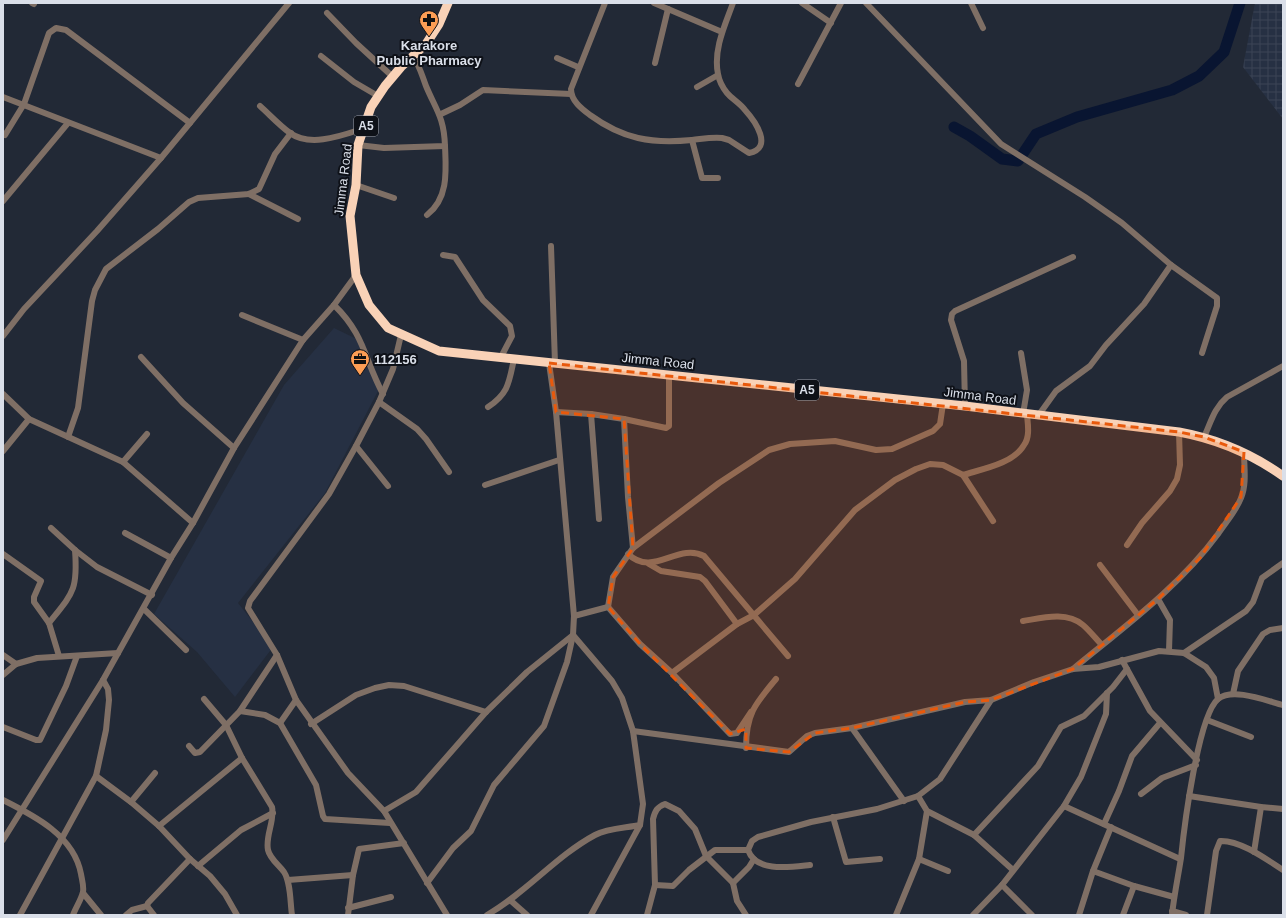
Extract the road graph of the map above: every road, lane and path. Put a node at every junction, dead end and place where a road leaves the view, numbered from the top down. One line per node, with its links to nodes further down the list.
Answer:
1 (289, 3): 31 (street)
2 (448, 3): 16 (highway, Jimma Road / A5)
3 (605, 3): 19 (street)
4 (654, 3): 10 (street)
5 (733, 3): 14 (street)
6 (802, 3): 12 (street)
7 (841, 3): 12 (street)
8 (866, 3): 49 (street)
9 (971, 3): 13 (street)
10 (668, 8): 14 (street); 18 (street)
11 (327, 13): 21 (street)
12 (831, 22): 22 (street)
13 (984, 28)
14 (722, 32): 20 (street)
15 (321, 56): 25 (street)
16 (413, 57): 21 (highway, Jimma Road / A5); 29 (street)
17 (557, 58): 19 (street)
18 (655, 63)
19 (578, 67): 24 (street)
20 (718, 75): 23 (street); 35 (street)
21 (393, 77): 25 (highway, Jimma Road / A5)
22 (798, 84)
23 (697, 87)
24 (571, 94): 29 (street); 35 (street)
25 (378, 96): 32 (highway, Jimma Road / A5)
26 (3, 97): 27 (street)
27 (24, 104): 30 (street); 31 (street); 34 (street)
28 (260, 106): 33 (street)
29 (441, 114): 37 (street)
30 (68, 123): 38 (street); 43 (street)
31 (190, 123): 38 (street)
32 (365, 128): 33 (street); 36 (highway, Jimma Road / A5)
33 (290, 133): 41 (street)
34 (5, 135)
35 (692, 140): 39 (street)
36 (358, 146): 37 (street); 40 (highway, Jimma Road / A5)
37 (445, 146): 44 (street)
38 (161, 158): 54 (street)
39 (718, 178)
40 (356, 185): 42 (street); 50 (highway, Jimma Road / A5)
41 (249, 194): 45 (street); 78 (street)
42 (394, 198)
43 (3, 201)
44 (428, 215)
45 (298, 219)
46 (552, 246): 61 (street)
47 (443, 255): 59 (street)
48 (1073, 257): 68 (street)
49 (1171, 264): 57 (street); 73 (street)
50 (356, 275): 51 (street); 53 (highway, Jimma Road / A5)
51 (334, 305): 55 (street); 65 (street)
52 (242, 315): 55 (street)
53 (401, 335): 59 (highway, Jimma Road / A5); 65 (street)
54 (3, 336)
55 (303, 340): 81 (street)
56 (1021, 353): 72 (street)
57 (1202, 353)
58 (140, 357): 81 (street)
59 (501, 357): 60 (highway, Jimma Road / A5)
60 (514, 359): 61 (highway, Jimma Road / A5); 69 (street)
61 (552, 363): 63 (highway, Jimma Road / A5); 70 (street)
62 (1283, 366): 79 (street)
63 (669, 375): 67 (highway, Jimma Road / A5); 75 (street)
64 (3, 394): 74 (street)
65 (383, 394): 66 (street)
66 (380, 402): 80 (street); 86 (street)
67 (943, 404): 68 (highway, Jimma Road / A5); 97 (street)
68 (965, 406): 72 (highway, Jimma Road / A5)
69 (488, 407)
70 (556, 412): 71 (street); 84 (street)
71 (591, 414): 75 (street); 91 (street)
72 (1025, 415): 73 (highway, Jimma Road / A5); 87 (street)
73 (1038, 416): 76 (highway, Jimma Road / A5)
74 (29, 419): 78 (street); 82 (street)
75 (624, 419): 97 (street)
76 (1179, 432): 79 (highway, Jimma Road / A5); 96 (street)
77 (147, 434): 85 (street)
78 (68, 437): 85 (street)
79 (1204, 437): 83 (highway, Jimma Road / A5)
80 (356, 446): 90 (street); 123 (street)
81 (234, 448): 93 (street)
82 (3, 451)
83 (1244, 452): 88 (highway, Jimma Road / A5); 106 (street)
84 (559, 460): 89 (street); 111 (street)
85 (123, 462): 93 (street)
86 (449, 472)
87 (963, 475): 92 (street); 109 (street)
88 (1283, 476)
89 (485, 485)
90 (388, 486)
91 (600, 519)
92 (994, 521)
93 (193, 523): 101 (street)
94 (51, 528): 98 (street)
95 (125, 533): 101 (street)
96 (1127, 546)
97 (633, 548): 100 (street)
98 (75, 550): 105 (street); 113 (street)
99 (3, 554): 113 (street)
100 (628, 554): 103 (street); 107 (street)
101 (171, 558): 105 (street)
102 (1283, 563): 121 (street)
103 (649, 564): 109 (street); 114 (street)
104 (1100, 565): 110 (street)
105 (152, 595): 108 (street)
106 (1158, 599): 110 (street); 119 (street)
107 (608, 606): 111 (street); 131 (street)
108 (144, 609): 118 (street); 120 (street)
109 (754, 615): 114 (street); 126 (street)
110 (1138, 615): 117 (street)
111 (574, 616): 116 (street)
112 (1023, 621): 117 (street)
113 (49, 623): 124 (street)
114 (737, 624): 131 (street)
115 (1283, 628): 136 (street)
116 (573, 635): 143 (street); 152 (street); 199 (street)
117 (1102, 645): 129 (street)
118 (186, 650)
119 (1169, 651): 121 (street); 127 (street)
120 (118, 653): 125 (street); 134 (street)
121 (1184, 653): 138 (street)
122 (3, 655): 128 (street)
123 (277, 655): 139 (street); 142 (street)
124 (59, 656): 125 (street); 128 (street)
125 (77, 656): 150 (street)
126 (788, 656)
127 (1122, 660): 129 (street); 130 (street)
128 (16, 664): 132 (street)
129 (1073, 669): 140 (street)
130 (1127, 669): 135 (street); 147 (street)
131 (672, 673): 144 (street)
132 (3, 675)
133 (776, 679): 144 (street)
134 (104, 680): 159 (street); 168 (street)
135 (1107, 693): 166 (street); 179 (street)
136 (1233, 694): 138 (street); 141 (street)
137 (204, 699): 149 (street)
138 (1218, 699): 145 (street)
139 (296, 700): 146 (street); 148 (street)
140 (991, 700): 151 (street); 161 (street)
141 (1283, 705)
142 (240, 711): 146 (street); 149 (street)
143 (486, 712): 148 (street); 171 (street)
144 (751, 712): 155 (street)
145 (1207, 720): 153 (street); 157 (street)
146 (280, 723): 174 (street)
147 (1160, 723): 157 (street); 175 (street)
148 (311, 724): 171 (street)
149 (226, 725): 154 (street); 156 (street)
150 (3, 727)
151 (852, 728): 155 (street); 164 (street)
152 (633, 731): 155 (street); 176 (street)
153 (1251, 737)
154 (189, 746)
155 (746, 748)
156 (242, 758): 172 (street); 177 (street)
157 (1196, 762): 160 (street); 162 (street)
158 (155, 773): 165 (street)
159 (96, 776): 165 (street); 180 (street)
160 (1141, 794)
161 (918, 796): 164 (street); 170 (street)
162 (1189, 796): 167 (street); 189 (street)
163 (3, 800): 168 (street)
164 (904, 801): 173 (street)
165 (131, 802): 177 (street)
166 (1064, 806): 175 (street); 193 (street)
167 (1261, 807): 169 (street); 184 (street)
168 (21, 809): 180 (street); 181 (street)
169 (1283, 809)
170 (927, 811): 179 (street); 188 (street)
171 (384, 812): 174 (street)
172 (273, 813): 192 (street); 198 (street)
173 (833, 817): 183 (street); 190 (street)
174 (390, 823): 182 (street)
175 (1104, 824): 178 (street)
176 (640, 825): 207 (street); 222 (street)
177 (159, 826): 186 (street)
178 (1111, 827): 189 (street); 196 (street)
179 (974, 835): 193 (street)
180 (62, 837): 204 (street); 211 (street)
181 (3, 840)
182 (404, 843): 197 (street); 199 (street)
183 (748, 850): 185 (street); 187 (street)
184 (1254, 852): 194 (street); 231 (street)
185 (706, 856): 200 (street); 201 (street); 201 (street)
186 (190, 859): 192 (street); 208 (street)
187 (754, 859): 191 (street); 200 (street)
188 (919, 859): 195 (street); 225 (street)
189 (1180, 859): 206 (street)
190 (880, 860)
191 (810, 865)
192 (198, 866): 216 (street)
193 (1013, 870): 202 (street)
194 (1283, 870)
195 (948, 871)
196 (1093, 871): 203 (street); 228 (street)
197 (353, 875): 198 (street); 209 (street)
198 (288, 880): 217 (street)
199 (427, 883): 219 (street)
200 (733, 883): 224 (street)
201 (655, 885): 223 (street)
202 (1002, 885): 226 (street); 227 (street)
203 (1134, 886): 206 (street); 229 (street)
204 (83, 893): 212 (street); 213 (street)
205 (391, 897): 209 (street)
206 (1174, 897): 210 (street)
207 (510, 900): 220 (street); 221 (street)
208 (147, 906): 214 (street); 215 (street)
209 (348, 908): 218 (street)
210 (1172, 913): 230 (street)
211 (20, 915)
212 (73, 915)
213 (101, 915)
214 (126, 915)
215 (154, 915)
216 (237, 915)
217 (292, 915)
218 (348, 915)
219 (447, 915)
220 (489, 915)
221 (527, 915)
222 (591, 915)
223 (646, 915)
224 (746, 915)
225 (896, 915)
226 (973, 915)
227 (1032, 915)
228 (1079, 915)
229 (1123, 915)
230 (1186, 915)
231 (1207, 915)

